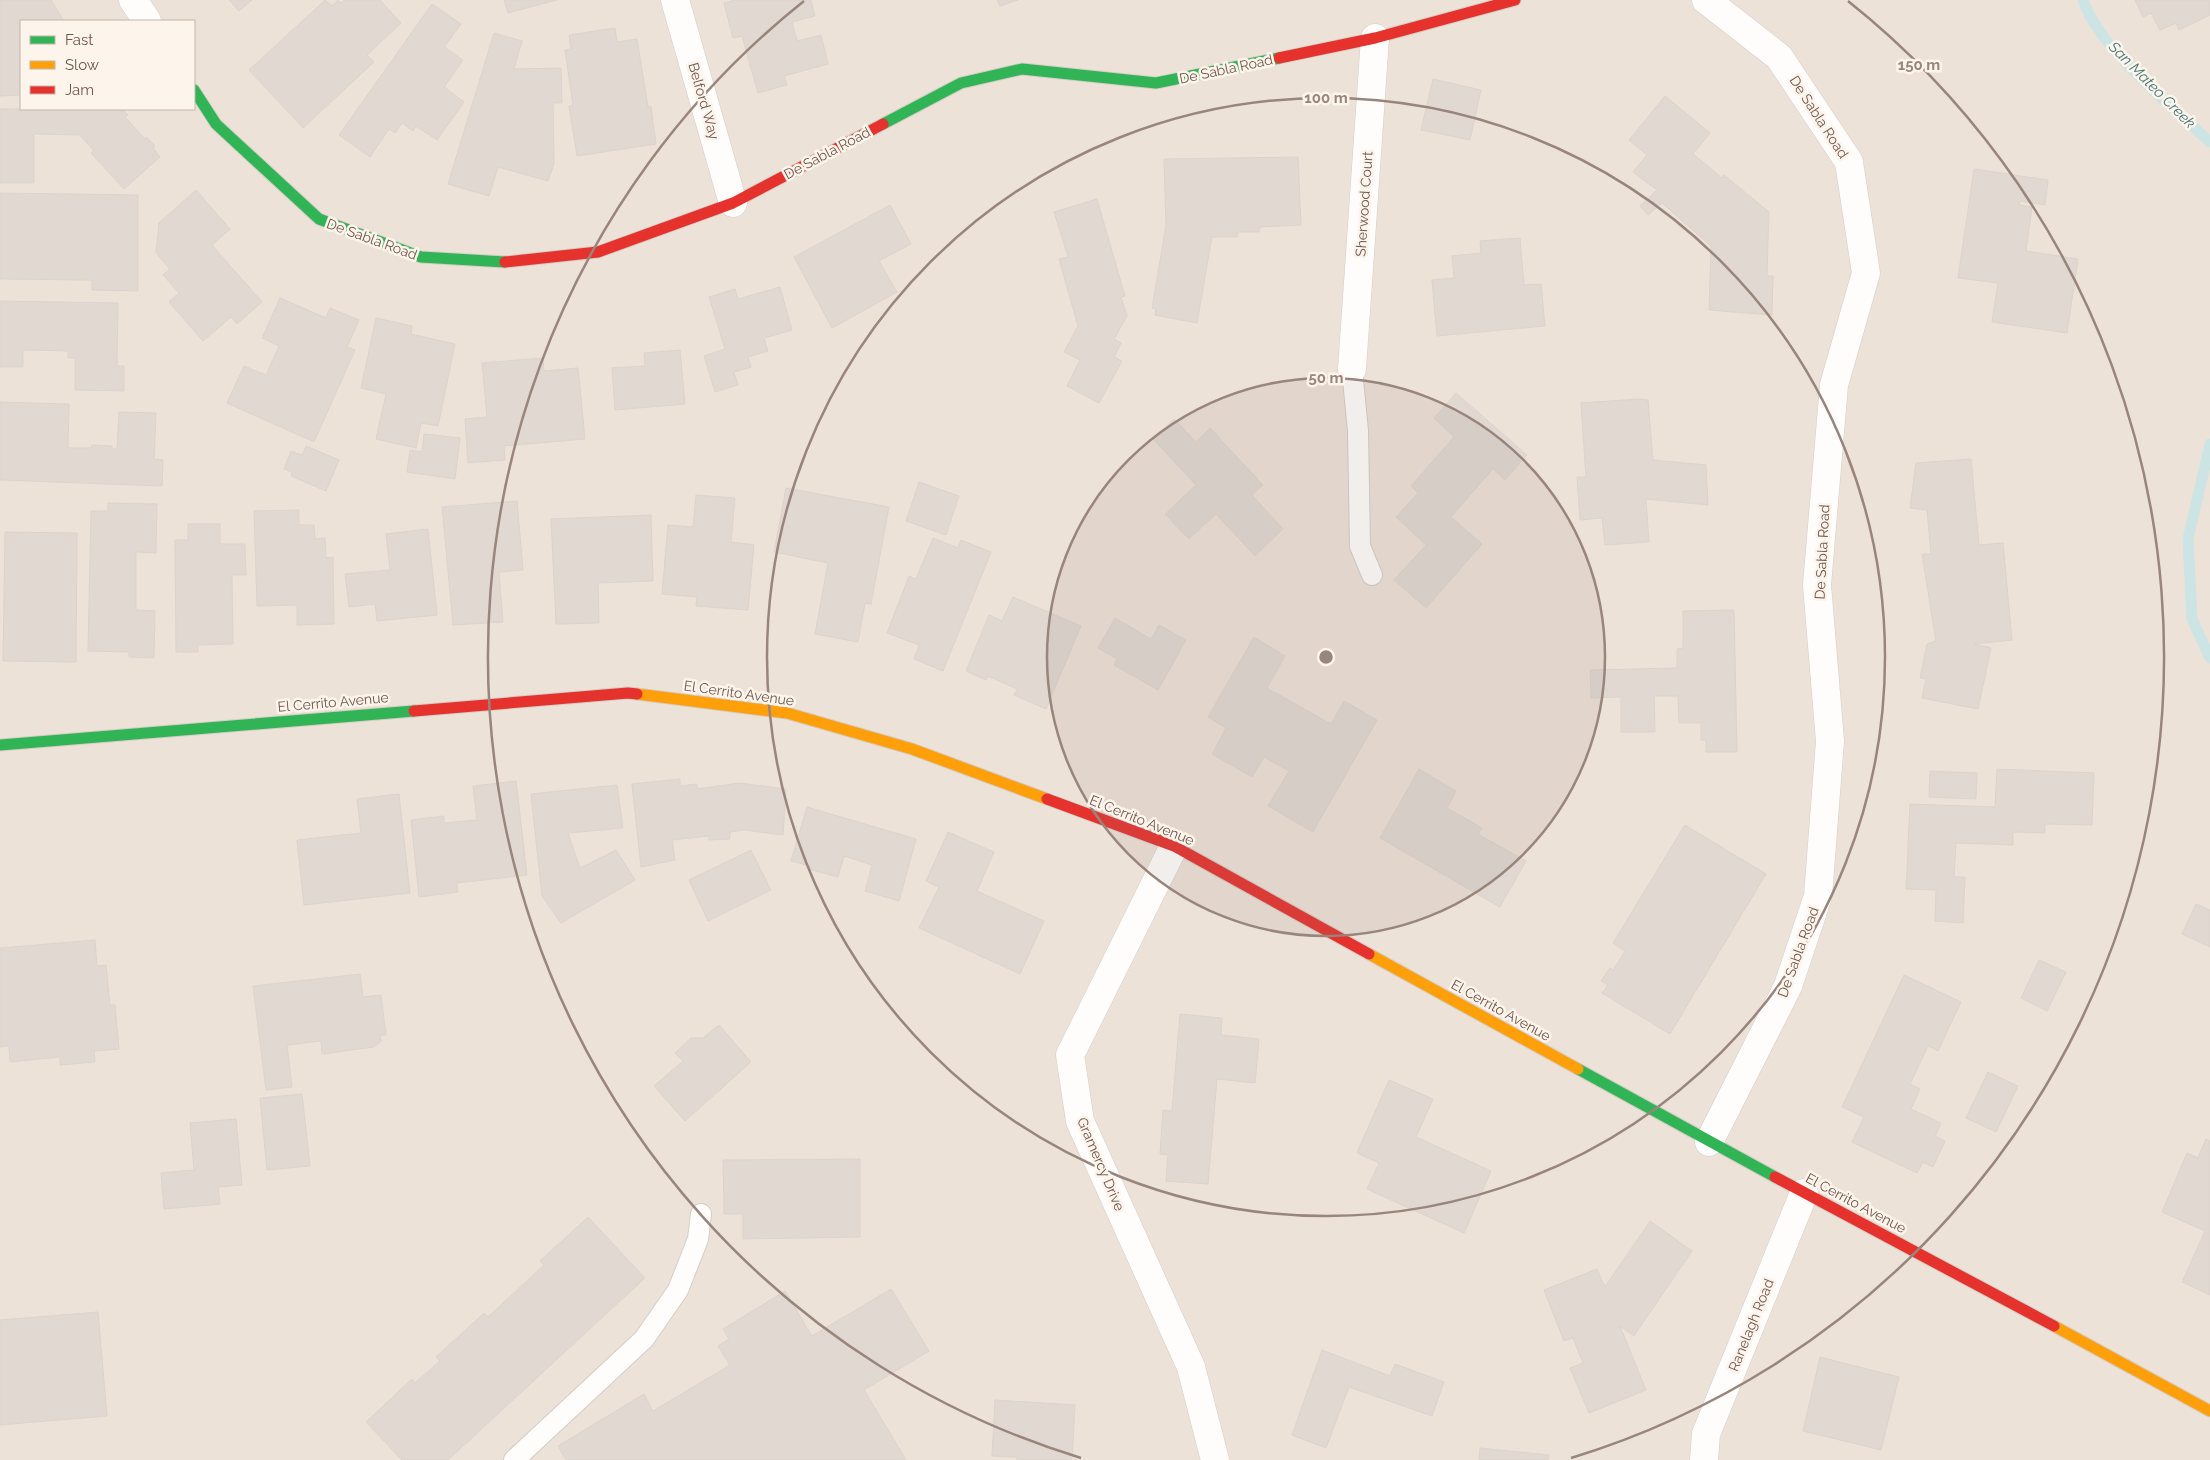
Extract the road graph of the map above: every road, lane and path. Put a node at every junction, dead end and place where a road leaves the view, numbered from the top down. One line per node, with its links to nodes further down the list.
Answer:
1 (133, 0): 5 (street)
2 (675, 0): 8 (street, Belford Way)
3 (1516, 0): 6 (street, De Sabla Road)
4 (1706, 0): 13 (street, De Sabla Road)
5 (146, 20)
6 (1375, 38): 8 (street, De Sabla Road); 9 (street, Sherwood Court)
7 (195, 92): 8 (street, De Sabla Road)
8 (734, 203)
9 (1352, 369): 10 (lane)
10 (1372, 575)
11 (0, 745): 12 (street, El Cerrito Avenue)
12 (1174, 846): 13 (street, El Cerrito Avenue); 18 (street, Gramercy Drive)
13 (1709, 1142): 14 (street, El Cerrito Avenue)
14 (1804, 1193): 16 (street, El Cerrito Avenue); 19 (street, Ranelagh Road)
15 (701, 1214): 17 (lane)
16 (2210, 1412)
17 (514, 1460)
18 (1215, 1460)
19 (1704, 1460)

